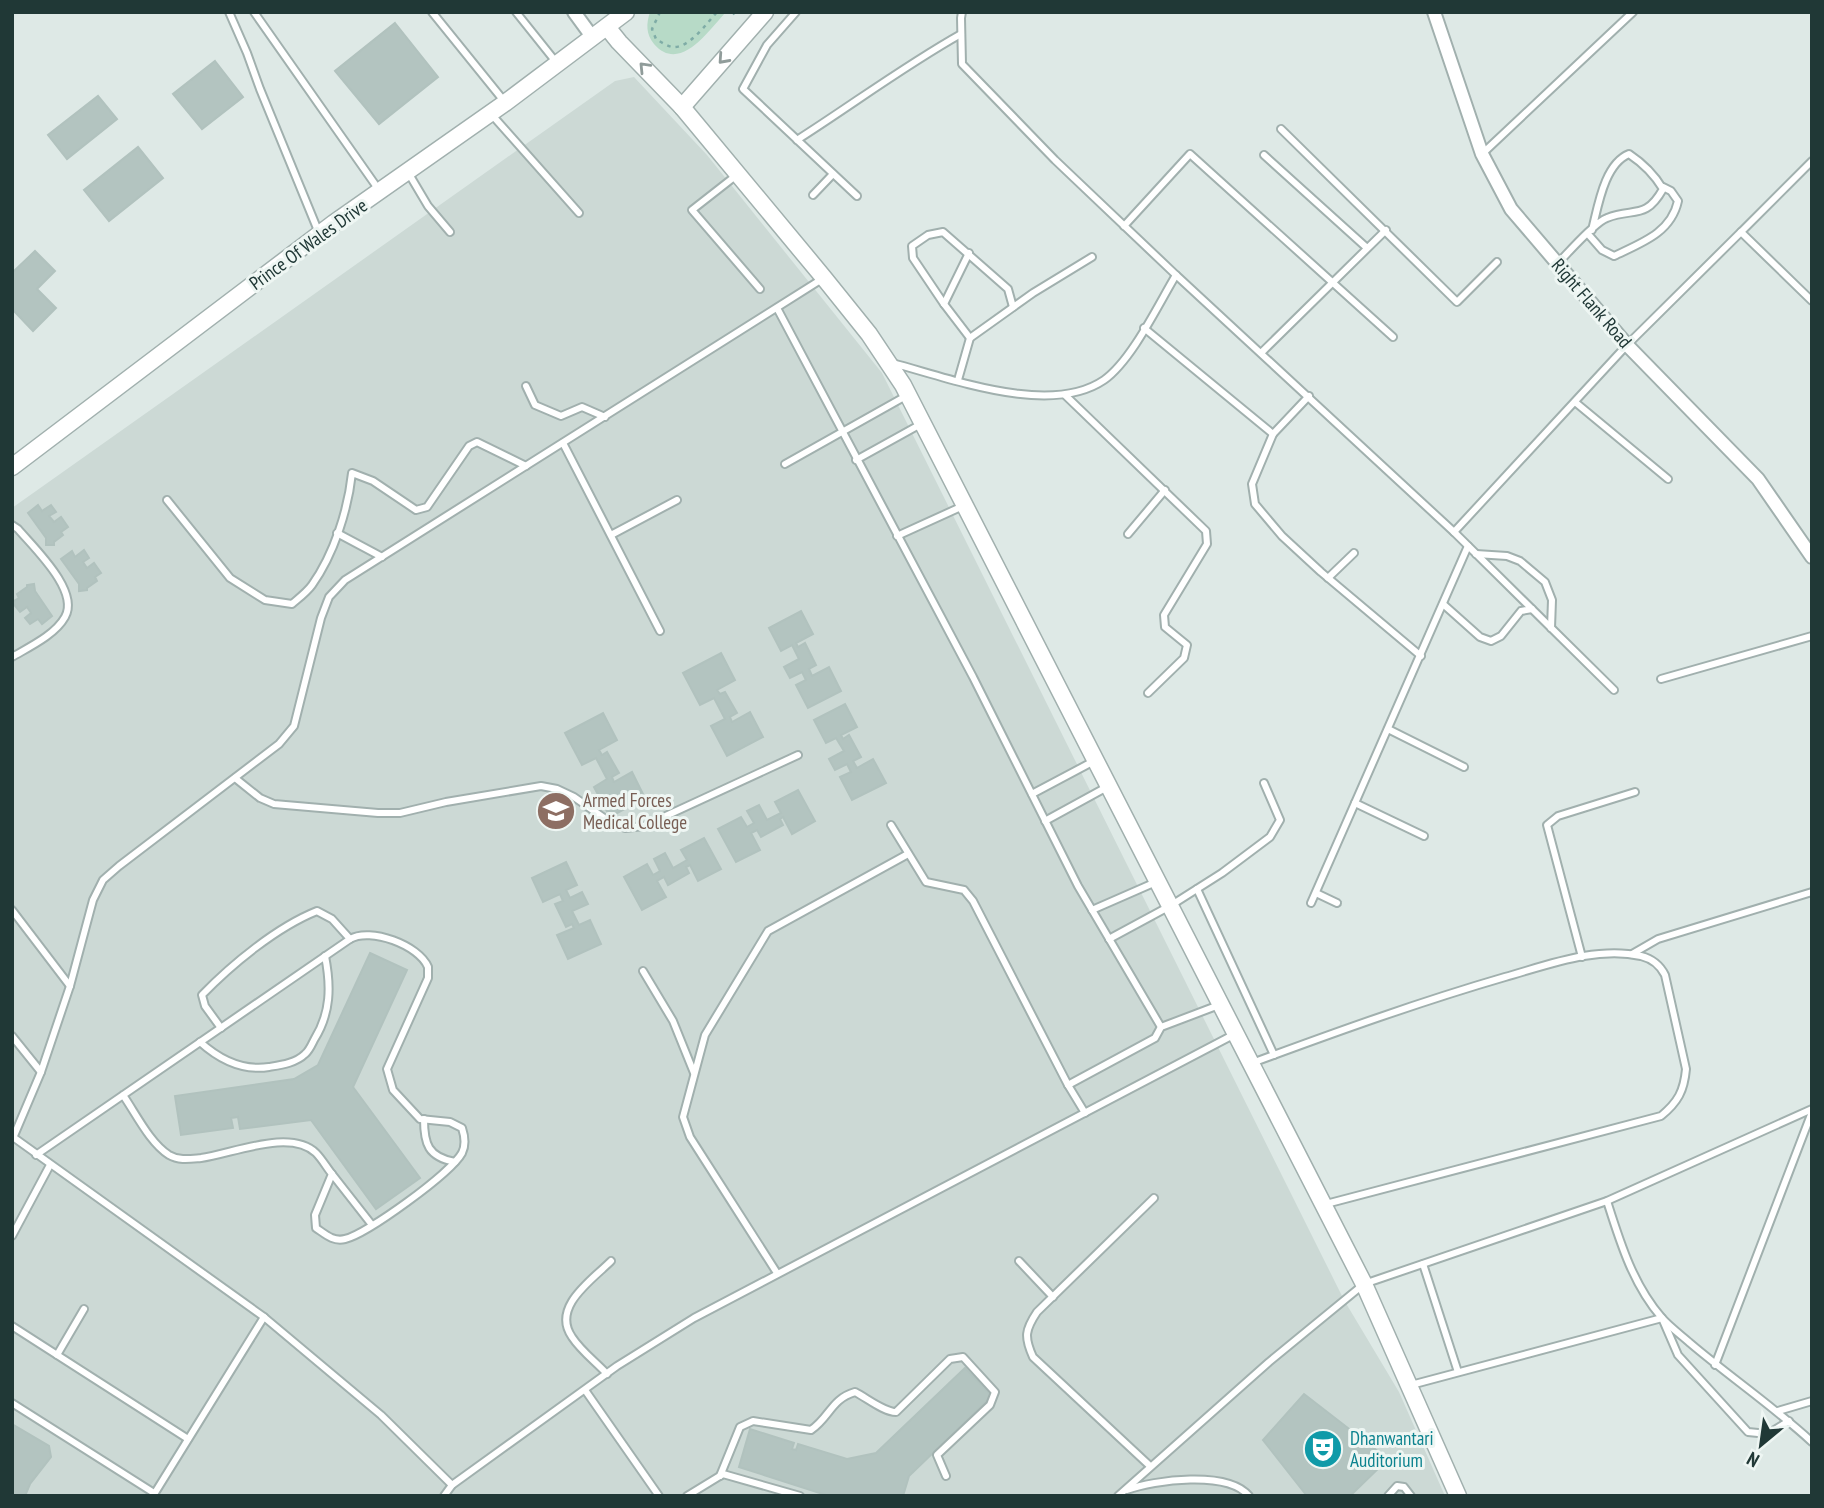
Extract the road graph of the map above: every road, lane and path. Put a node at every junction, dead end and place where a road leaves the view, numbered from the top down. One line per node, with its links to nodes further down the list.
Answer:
1 (229, 12): 39 (lane)
2 (254, 12): 30 (lane)
3 (432, 12): 18 (lane)
4 (516, 12): 17 (lane)
5 (573, 12): 16 (street)
6 (626, 12): 14 (street, Prince Of Wales Drive)
7 (660, 12): 8 (path)
8 (717, 12)
9 (765, 12): 19 (street, one-way to 19)
10 (796, 12): 22 (lane)
11 (962, 12): 15 (lane)
12 (1434, 12): 23 (street, Right Flank Road)
13 (1633, 12): 23 (lane)
14 (607, 27): 16 (street, Prince Of Wales Drive); 19 (street, one-way to 14)
15 (961, 34): 22 (lane); 34 (lane)
16 (593, 38): 17 (street, Prince Of Wales Drive)
17 (557, 64): 18 (street, Prince Of Wales Drive)
18 (505, 103): 20 (street, Prince Of Wales Drive)
19 (682, 107): 27 (street)
20 (490, 114): 26 (street, Prince Of Wales Drive); 33 (lane)
21 (1281, 129): 35 (lane)
22 (797, 141): 28 (lane)
23 (1482, 154): 44 (street, Right Flank Road)
24 (1264, 155): 40 (lane)
25 (1812, 161): 38 (lane)
26 (408, 172): 30 (street, Prince Of Wales Drive); 36 (lane)
27 (738, 174): 46 (street); 48 (lane)
28 (833, 174): 31 (lane); 32 (lane)
29 (1661, 186): 37 (lane); 37 (lane); 37 (lane)
30 (380, 191): 39 (street, Prince Of Wales Drive)
31 (813, 195)
32 (857, 196)
33 (579, 213)
34 (1124, 226): 45 (lane); 47 (lane)
35 (1386, 230): 40 (lane); 43 (lane)
36 (450, 232)
37 (1590, 232): 44 (lane)
38 (1741, 232): 49 (lane); 56 (lane)
39 (320, 235): 73 (street, Prince Of Wales Drive)
40 (1367, 248): 47 (lane)
41 (969, 253): 50 (lane); 50 (lane); 51 (lane)
42 (1092, 257): 51 (lane)
43 (1497, 262)
44 (1558, 263): 56 (street, Right Flank Road)
45 (1176, 275): 53 (lane); 57 (lane)
46 (824, 278): 52 (lane); 58 (street)
47 (1331, 282): 54 (lane); 57 (lane)
48 (760, 289)
49 (1812, 301)
50 (944, 304): 55 (lane)
51 (1013, 307): 55 (lane)
52 (776, 308): 65 (lane); 67 (lane)
53 (1144, 328): 62 (lane); 68 (lane)
54 (1392, 337)
55 (970, 338): 59 (lane)
56 (1628, 345): 64 (lane); 89 (street, Right Flank Road)
57 (1262, 352): 63 (lane)
58 (887, 361): 59 (lane); 61 (street)
59 (958, 380): 62 (lane)
60 (526, 386): 65 (lane)
61 (908, 395): 66 (street); 67 (lane)
62 (1065, 395): 75 (lane)
63 (1309, 396): 68 (lane); 80 (lane)
64 (1575, 402): 74 (lane); 80 (lane)
65 (604, 417): 69 (lane)
66 (922, 423): 70 (lane); 78 (street)
67 (841, 431): 70 (lane); 71 (lane)
68 (1273, 435): 90 (lane)
69 (563, 443): 72 (lane); 83 (lane)
70 (856, 460): 84 (lane)
71 (785, 464)
72 (526, 466): 81 (lane); 88 (lane)
73 (12, 467)
74 (1668, 479)
75 (1165, 490): 82 (lane); 100 (lane)
76 (167, 500): 81 (lane)
77 (677, 500): 83 (lane)
78 (965, 505): 84 (lane); 103 (street)
79 (12, 524): 97 (lane)
80 (1454, 532): 85 (lane)
81 (337, 533): 88 (lane)
82 (1128, 534)
83 (611, 536): 94 (lane)
84 (898, 536): 109 (lane)
85 (1468, 546): 87 (lane); 91 (lane)
86 (1354, 554): 90 (lane)
87 (1476, 554): 92 (lane); 93 (lane)
88 (382, 557): 105 (lane)
89 (1812, 557)
90 (1328, 578): 96 (lane)
91 (1443, 604): 92 (lane); 96 (lane)
92 (1532, 610): 93 (lane)
93 (1551, 628): 99 (lane)
94 (660, 631)
95 (1812, 636): 98 (lane)
96 (1421, 656): 101 (lane)
97 (12, 657)
98 (1661, 679)
99 (1614, 690)
100 (1148, 693)
101 (1388, 729): 104 (lane); 110 (lane)
102 (798, 755): 105 (lane)
103 (1095, 760): 107 (street); 109 (lane)
104 (1464, 767)
105 (234, 778): 130 (lane)
106 (1264, 783): 116 (lane)
107 (1109, 786): 111 (lane); 115 (street)
108 (1635, 792): 128 (lane)
109 (1032, 794): 111 (lane)
110 (1355, 803): 113 (lane); 117 (lane)
111 (1045, 821): 123 (lane)
112 (891, 825): 114 (lane)
113 (1424, 836)
114 (908, 854): 140 (lane); 141 (lane)
115 (1158, 881): 121 (street); 123 (lane)
116 (1197, 888): 121 (lane); 137 (lane)
117 (1316, 892): 119 (lane); 120 (lane)
118 (1812, 892): 126 (lane)
119 (1311, 903)
120 (1337, 903)
121 (1170, 906): 125 (lane); 131 (street)
122 (12, 910): 130 (lane)
123 (1092, 910): 125 (lane)
124 (350, 939): 127 (lane); 133 (lane); 145 (lane)
125 (1109, 939): 132 (lane)
126 (1630, 955): 128 (lane); 153 (lane)
127 (325, 956): 133 (lane); 136 (lane)
128 (1582, 957): 137 (lane)
129 (643, 971): 140 (lane)
130 (71, 986): 139 (lane)
131 (1221, 1004): 132 (lane); 134 (street)
132 (1161, 1027): 141 (lane)
133 (221, 1028): 136 (lane)
134 (1236, 1034): 138 (street); 144 (lane)
135 (12, 1036): 139 (lane)
136 (200, 1042): 142 (lane)
137 (1274, 1055): 138 (lane)
138 (1250, 1063): 153 (street)
139 (41, 1072): 146 (lane)
140 (694, 1075): 159 (lane)
141 (1068, 1084): 144 (lane)
142 (123, 1095): 147 (lane); 150 (lane)
143 (1812, 1110): 152 (lane); 167 (lane)
144 (1085, 1113): 159 (lane)
145 (425, 1119): 148 (lane); 148 (lane)
146 (13, 1137): 147 (lane)
147 (36, 1155): 149 (lane)
148 (455, 1162): 154 (lane)
149 (50, 1165): 155 (lane); 163 (lane)
150 (332, 1174): 154 (lane); 154 (lane)
151 (1154, 1198): 161 (lane)
152 (1607, 1201): 158 (lane); 164 (lane)
153 (1322, 1206): 160 (street)
154 (372, 1225)
155 (12, 1236)
156 (611, 1261): 169 (lane)
157 (1019, 1261): 161 (lane)
158 (1423, 1264): 160 (lane); 168 (lane)
159 (777, 1273): 169 (lane)
160 (1364, 1284): 170 (street); 178 (lane)
161 (1054, 1297): 178 (lane)
162 (84, 1310): 166 (lane)
163 (264, 1317): 176 (lane); 181 (lane)
164 (1662, 1318): 167 (lane); 168 (lane); 175 (lane)
165 (12, 1326): 166 (lane)
166 (57, 1354): 176 (lane)
167 (1716, 1365): 174 (lane)
168 (1458, 1372): 170 (lane)
169 (607, 1374): 171 (lane)
170 (1409, 1385): 191 (street)
171 (585, 1390): 181 (lane); 185 (lane)
172 (1812, 1401): 174 (lane)
173 (12, 1403): 183 (lane)
174 (1779, 1411): 175 (lane)
175 (1789, 1421): 177 (lane)
176 (188, 1439): 183 (lane)
177 (1812, 1442)
178 (1150, 1466): 182 (lane)
179 (720, 1476): 180 (lane); 186 (lane); 187 (lane)
180 (946, 1476)
181 (452, 1485): 184 (lane)
182 (1121, 1493): 188 (lane)
183 (154, 1494)
184 (443, 1496)
185 (659, 1496)
186 (687, 1496)
187 (800, 1496)
188 (1249, 1496)
189 (1388, 1496): 190 (lane)
190 (1411, 1496)
191 (1458, 1496)

